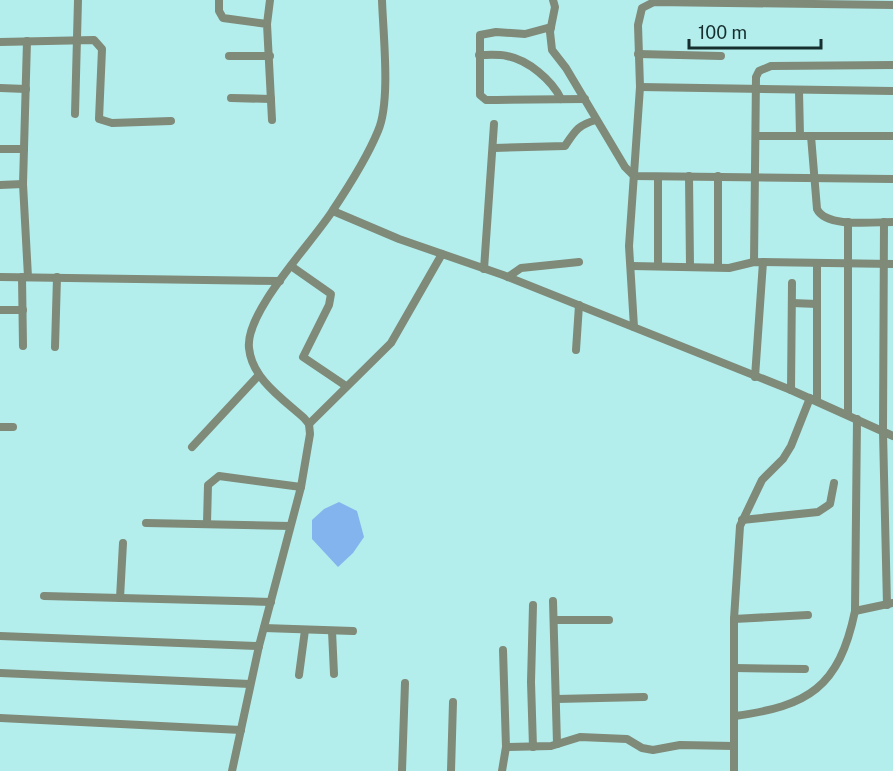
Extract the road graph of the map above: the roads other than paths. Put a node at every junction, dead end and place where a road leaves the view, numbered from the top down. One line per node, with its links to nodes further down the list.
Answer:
1 (78, 0): 10 (street)
2 (219, 0): 7 (street)
3 (270, 0): 7 (street)
4 (382, 0): 49 (street)
5 (553, 0): 8 (street)
6 (893, 5): 12 (street)
7 (267, 24): 15 (street)
8 (550, 27): 13 (street); 27 (street)
9 (27, 41): 10 (street); 11 (street); 20 (street)
10 (76, 41): 28 (street); 31 (street)
11 (0, 42)
12 (638, 54): 16 (street); 18 (street)
13 (479, 55): 26 (street); 26 (street)
14 (229, 56): 15 (street)
15 (270, 56): 25 (street)
16 (721, 56)
17 (893, 65): 21 (street)
18 (639, 87): 21 (street); 40 (street)
19 (0, 88): 20 (street)
20 (26, 89): 39 (street)
21 (756, 89): 22 (street); 33 (street)
22 (799, 91): 23 (street); 34 (street)
23 (893, 91)
24 (231, 98): 25 (street)
25 (271, 99): 29 (street)
26 (561, 99): 27 (street)
27 (585, 99): 30 (street)
28 (75, 114)
29 (272, 120)
30 (596, 120): 37 (street); 40 (street)
31 (171, 121)
32 (494, 124): 37 (street)
33 (757, 136): 34 (street); 44 (street)
34 (800, 136): 35 (street)
35 (811, 136): 36 (street); 45 (street)
36 (893, 136)
37 (494, 148): 63 (street)
38 (0, 149): 39 (street)
39 (24, 149): 47 (street)
40 (634, 176): 43 (street); 59 (street)
41 (689, 176): 42 (street); 43 (street); 61 (street)
42 (718, 176): 44 (street); 62 (street)
43 (658, 177): 60 (street)
44 (757, 178): 45 (street); 54 (street)
45 (814, 178): 46 (street); 50 (street)
46 (893, 179)
47 (23, 184): 48 (street); 65 (street)
48 (0, 185)
49 (333, 211): 52 (street); 58 (street)
50 (848, 222): 51 (street); 56 (street)
51 (888, 222): 57 (street)
52 (442, 254): 63 (street); 81 (street)
53 (579, 262): 67 (street)
54 (759, 262): 55 (street); 62 (street); 80 (street)
55 (817, 264): 56 (street); 71 (street)
56 (849, 264): 57 (street); 84 (street)
57 (888, 264): 89 (street)
58 (291, 266): 68 (street); 81 (street)
59 (632, 266): 60 (street); 75 (street)
60 (658, 266): 61 (street)
61 (690, 266): 62 (street)
62 (718, 267)
63 (484, 268): 67 (street)
64 (0, 277): 65 (street)
65 (25, 277): 66 (street); 74 (street)
66 (57, 277): 68 (street); 77 (street)
67 (508, 277): 72 (street)
68 (280, 281): 79 (street)
69 (792, 284): 70 (street)
70 (792, 303): 71 (street); 82 (street)
71 (817, 304): 83 (street)
72 (579, 305): 75 (street); 78 (street)
73 (0, 310): 74 (street)
74 (23, 310): 76 (street)
75 (634, 327): 80 (street)
76 (23, 346)
77 (55, 346)
78 (576, 351)
79 (260, 375): 86 (street); 91 (street)
80 (755, 377): 82 (street)
81 (346, 386): 86 (street)
82 (791, 390): 83 (street)
83 (813, 400): 84 (street); 94 (street)
84 (848, 414): 85 (street)
85 (857, 418): 89 (street); 105 (street)
86 (309, 424): 93 (street)
87 (0, 427): 88 (street)
88 (13, 427)
89 (884, 432): 90 (street); 103 (street)
90 (893, 436)
91 (192, 447)
92 (834, 483): 94 (street)
93 (301, 487): 96 (street); 97 (street)
94 (742, 520): 107 (street)
95 (146, 523): 96 (street)
96 (207, 523): 97 (street)
97 (290, 526): 102 (street)
98 (123, 543): 100 (street)
99 (44, 596): 100 (street)
100 (120, 598): 102 (street)
101 (553, 601): 108 (street)
102 (271, 602): 110 (street)
103 (890, 604): 105 (street)
104 (533, 605): 133 (street)
105 (855, 611): 127 (street)
106 (808, 615): 107 (street)
107 (734, 619): 117 (street)
108 (554, 620): 109 (street); 125 (street)
109 (609, 620)
110 (264, 628): 111 (street); 115 (street)
111 (305, 630): 112 (street); 121 (street)
112 (332, 631): 113 (street); 120 (street)
113 (354, 631)
114 (0, 636): 115 (street)
115 (259, 646): 123 (street)
116 (503, 650): 132 (street)
117 (734, 668): 118 (street); 127 (street)
118 (805, 669)
119 (0, 673): 123 (street)
120 (334, 674)
121 (299, 675)
122 (405, 683): 135 (street)
123 (250, 684): 129 (street)
124 (644, 697): 125 (street)
125 (556, 699): 130 (street)
126 (453, 702): 136 (street)
127 (735, 716): 131 (street)
128 (0, 718): 129 (street)
129 (240, 730): 134 (street)
130 (557, 744): 131 (street); 133 (street)
131 (734, 746): 138 (street)
132 (506, 747): 133 (street); 137 (street)
133 (533, 747)
134 (232, 771)
135 (402, 771)
136 (451, 771)
137 (502, 771)
138 (734, 771)

